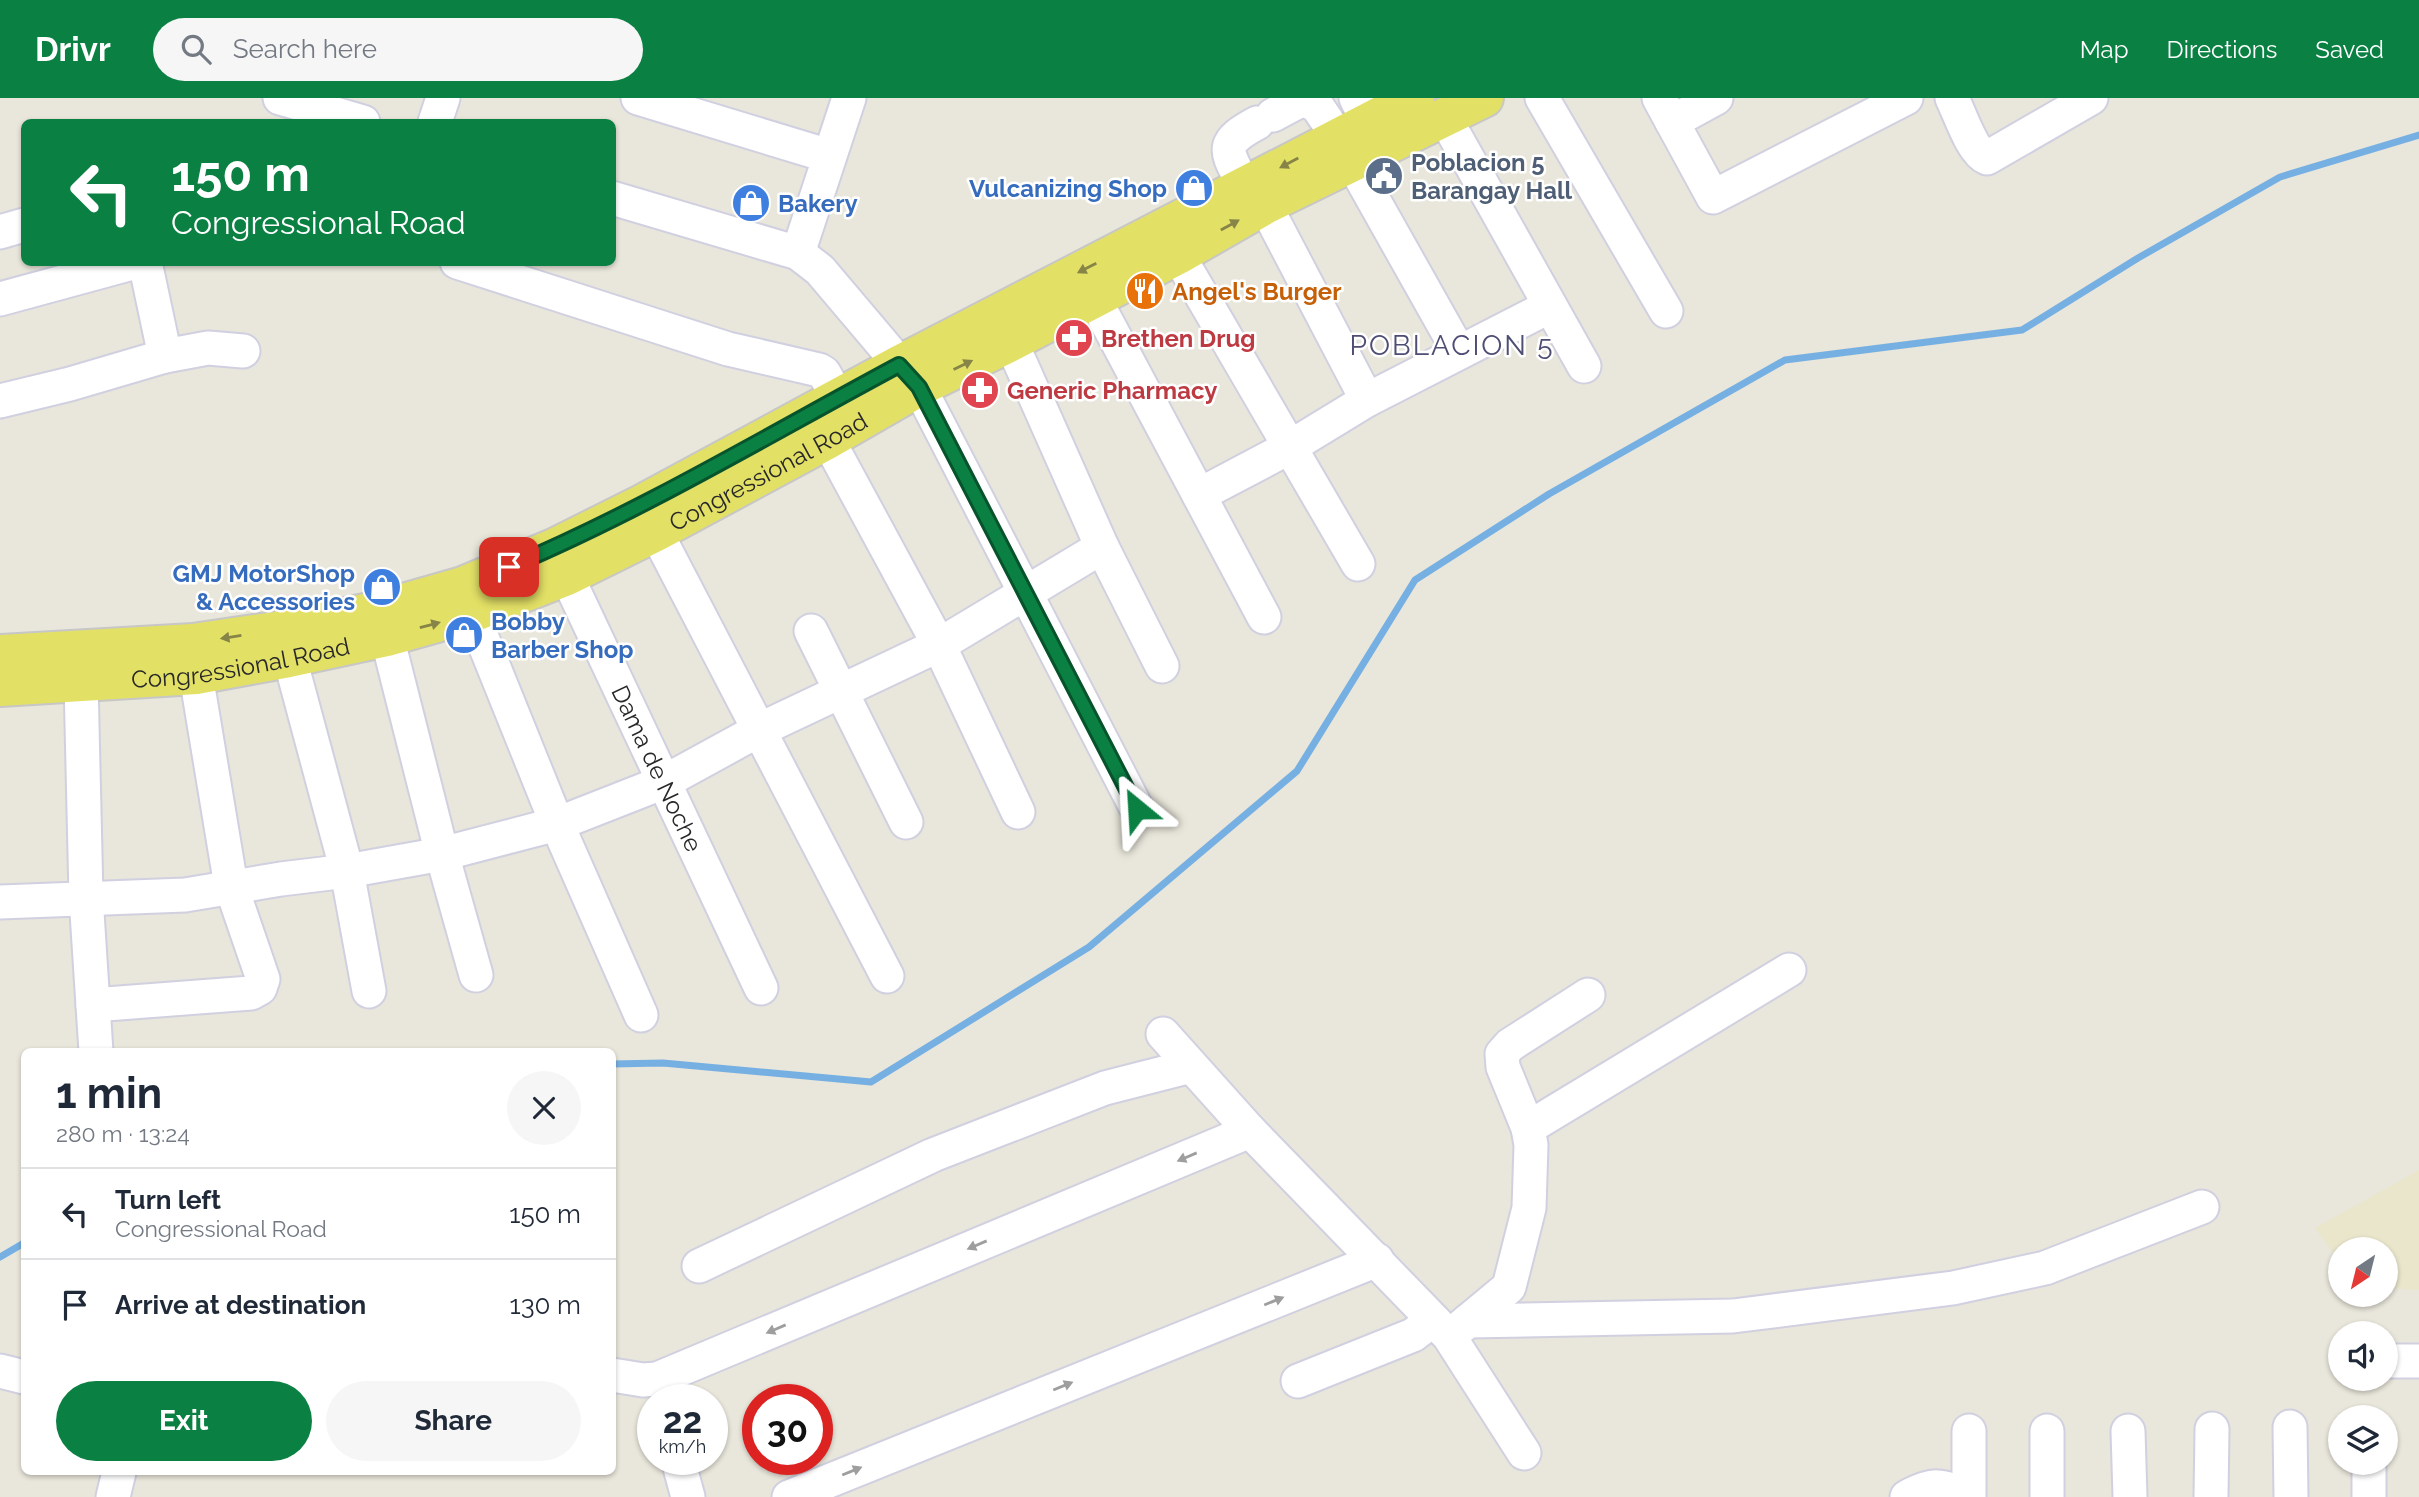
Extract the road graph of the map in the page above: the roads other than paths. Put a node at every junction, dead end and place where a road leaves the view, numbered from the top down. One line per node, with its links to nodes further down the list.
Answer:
1 (281, 98): 13 (street)
2 (443, 98): 14 (street)
3 (638, 98): 16 (street)
4 (849, 98): 16 (street)
5 (1484, 98): 11 (main road, Congressional Road)
6 (1542, 98): 29 (street)
7 (1716, 98): 12 (street)
8 (1906, 98): 12 (street)
9 (1952, 98): 10 (street)
10 (2091, 98)
11 (1430, 108): 15 (main road, Congressional Road); 28 (street)
12 (1666, 110)
13 (349, 119)
14 (436, 119)
15 (1353, 130): 17 (main road, Congressional Road); 17 (street); 32 (street)
16 (830, 156): 21 (street)
17 (1254, 196): 22 (main road, Congressional Road, one-way to 17); 35 (main road, Congressional Road, one-way to 35); 36 (street)
18 (616, 199): 21 (street)
19 (21, 226): 20 (street)
20 (0, 232)
21 (798, 253): 35 (street)
22 (1178, 255): 26 (main road, Congressional Road); 39 (street)
23 (121, 266): 27 (street)
24 (146, 266): 33 (street)
25 (470, 266): 38 (street)
26 (1094, 298): 30 (main road, Congressional Road); 40 (street)
27 (0, 299)
28 (1549, 306): 32 (street); 34 (street)
29 (1666, 312)
30 (1011, 342): 35 (main road, Congressional Road, one-way to 30); 42 (street)
31 (243, 351): 33 (street)
32 (1458, 352): 36 (street)
33 (165, 356): 37 (street)
34 (1584, 366)
35 (909, 376): 38 (main road, Congressional Road); 45 (street)
36 (1367, 400): 39 (street)
37 (0, 401)
38 (826, 416): 41 (main road, Congressional Road); 43 (main road, Congressional Road); 51 (street)
39 (1290, 447): 40 (street); 44 (street)
40 (1199, 495): 47 (street)
41 (656, 532): 43 (main road, Congressional Road); 58 (street)
42 (1102, 547): 45 (street); 53 (street)
43 (560, 562): 46 (main road, Congressional Road); 50 (main road, Congressional Road); 59 (street, Dama de Noche)
44 (1358, 564)
45 (1025, 592): 51 (street); 60 (street)
46 (472, 613): 49 (main road, Congressional Road, one-way to 46); 63 (street)
47 (1264, 617)
48 (811, 631): 57 (street)
49 (387, 637): 50 (main road, Congressional Road); 64 (street)
50 (286, 644): 52 (main road, Congressional Road, one-way to 52); 54 (main road, Congressional Road); 65 (street)
51 (939, 645): 57 (street); 61 (street)
52 (0, 654)
53 (1162, 666)
54 (196, 675): 55 (main road, Congressional Road); 66 (street)
55 (81, 681): 56 (main road, Congressional Road); 67 (street)
56 (0, 687)
57 (841, 691): 58 (street); 62 (street)
58 (759, 730): 59 (street); 71 (street)
59 (664, 782): 63 (street); 72 (street, Dama de Noche)
60 (1137, 809)
61 (1018, 812)
62 (906, 822)
63 (557, 824): 64 (street); 76 (street)
64 (442, 854): 65 (street); 70 (street)
65 (347, 871): 66 (street); 73 (street)
66 (231, 886): 67 (street); 75 (street)
67 (86, 897): 68 (street); 75 (street)
68 (0, 902)
69 (1789, 971): 80 (street)
70 (476, 975)
71 (887, 976)
72 (761, 988)
73 (369, 991)
74 (1588, 995): 80 (street)
75 (93, 1005): 78 (street)
76 (641, 1015)
77 (1163, 1034): 79 (street)
78 (96, 1048)
79 (1191, 1066): 81 (street); 84 (street)
80 (1528, 1128): 85 (street)
81 (1250, 1131): 83 (street); 93 (street, one-way to 93)
82 (2202, 1208): 85 (street)
83 (1377, 1260): 85 (street); 105 (street, one-way to 83)
84 (699, 1266)
85 (1450, 1326): 91 (street); 99 (street)
86 (2398, 1361): 87 (street)
87 (2419, 1361)
88 (0, 1371): 89 (street)
89 (21, 1376)
90 (616, 1376): 92 (street)
91 (1298, 1381)
92 (650, 1384)
93 (674, 1384)
94 (2290, 1427): 111 (street)
95 (2212, 1429): 110 (street)
96 (1969, 1431): 107 (street)
97 (2047, 1431): 108 (street)
98 (2128, 1431): 109 (street)
99 (1524, 1453)
100 (118, 1475): 103 (street)
101 (682, 1475): 104 (street)
102 (2369, 1475): 112 (street)
103 (113, 1497)
104 (688, 1497)
105 (789, 1497)
106 (1907, 1497): 107 (street)
107 (1968, 1497)
108 (2047, 1497)
109 (2130, 1497)
110 (2211, 1497)
111 (2291, 1497)
112 (2369, 1497)

